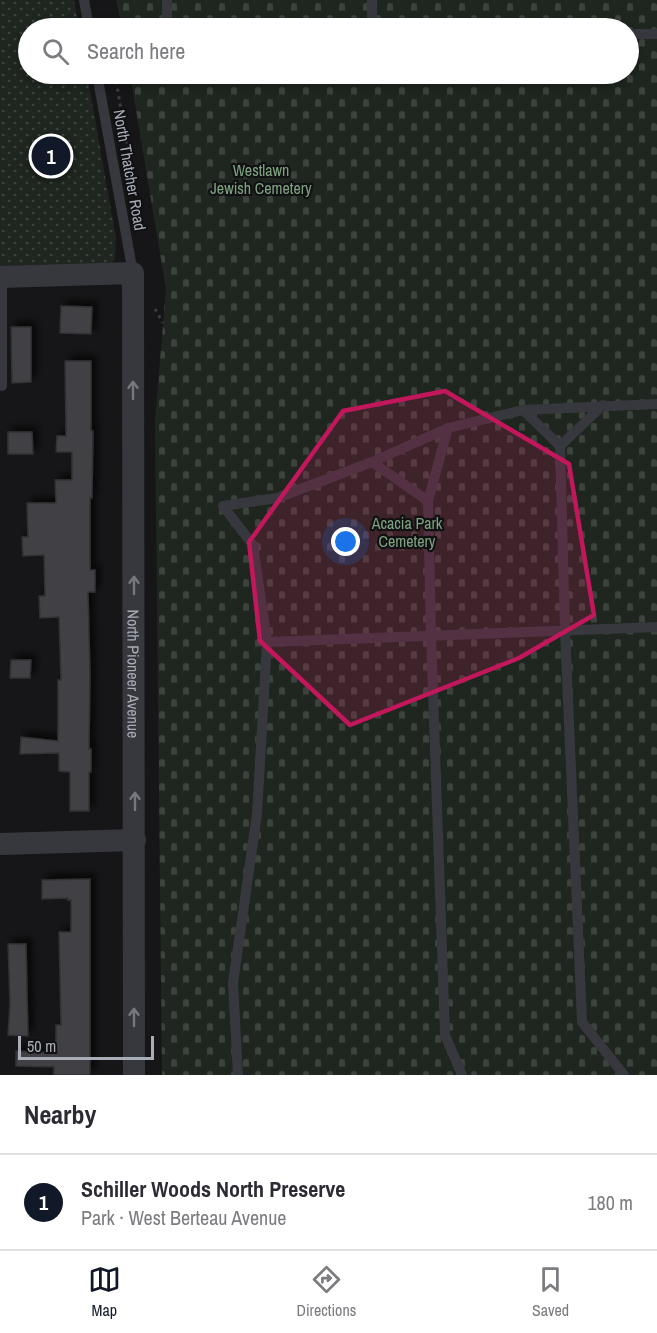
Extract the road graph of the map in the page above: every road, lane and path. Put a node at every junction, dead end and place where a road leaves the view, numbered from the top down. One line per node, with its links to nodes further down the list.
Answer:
1 (84, 0): 4 (lane)
2 (167, 0): 5 (lane)
3 (372, 0): 6 (lane)
4 (87, 18)
5 (167, 18)
6 (372, 18)
7 (639, 34): 8 (lane)
8 (657, 34)
9 (100, 84): 12 (lane, North Thatcher Road)
10 (117, 84): 11 (path)
11 (140, 220)
12 (133, 273): 13 (street); 28 (street, North Pioneer Avenue, one-way to 12)
13 (1, 277): 16 (lane)
14 (153, 299): 15 (path)
15 (163, 323)
16 (2, 386)
17 (657, 404): 18 (lane)
18 (603, 405): 19 (lane); 21 (lane)
19 (523, 410): 20 (lane); 21 (lane)
20 (448, 428): 22 (lane); 23 (lane)
21 (560, 446): 25 (lane)
22 (372, 462): 23 (lane); 27 (lane)
23 (428, 501): 26 (lane)
24 (657, 627): 25 (lane)
25 (565, 631): 26 (lane); 33 (lane)
26 (430, 635): 27 (lane); 32 (lane)
27 (267, 642): 31 (lane)
28 (135, 840): 29 (street); 30 (street, North Pioneer Avenue, one-way to 28)
29 (0, 844)
30 (134, 1075)
31 (238, 1075)
32 (462, 1075)
33 (624, 1075)

